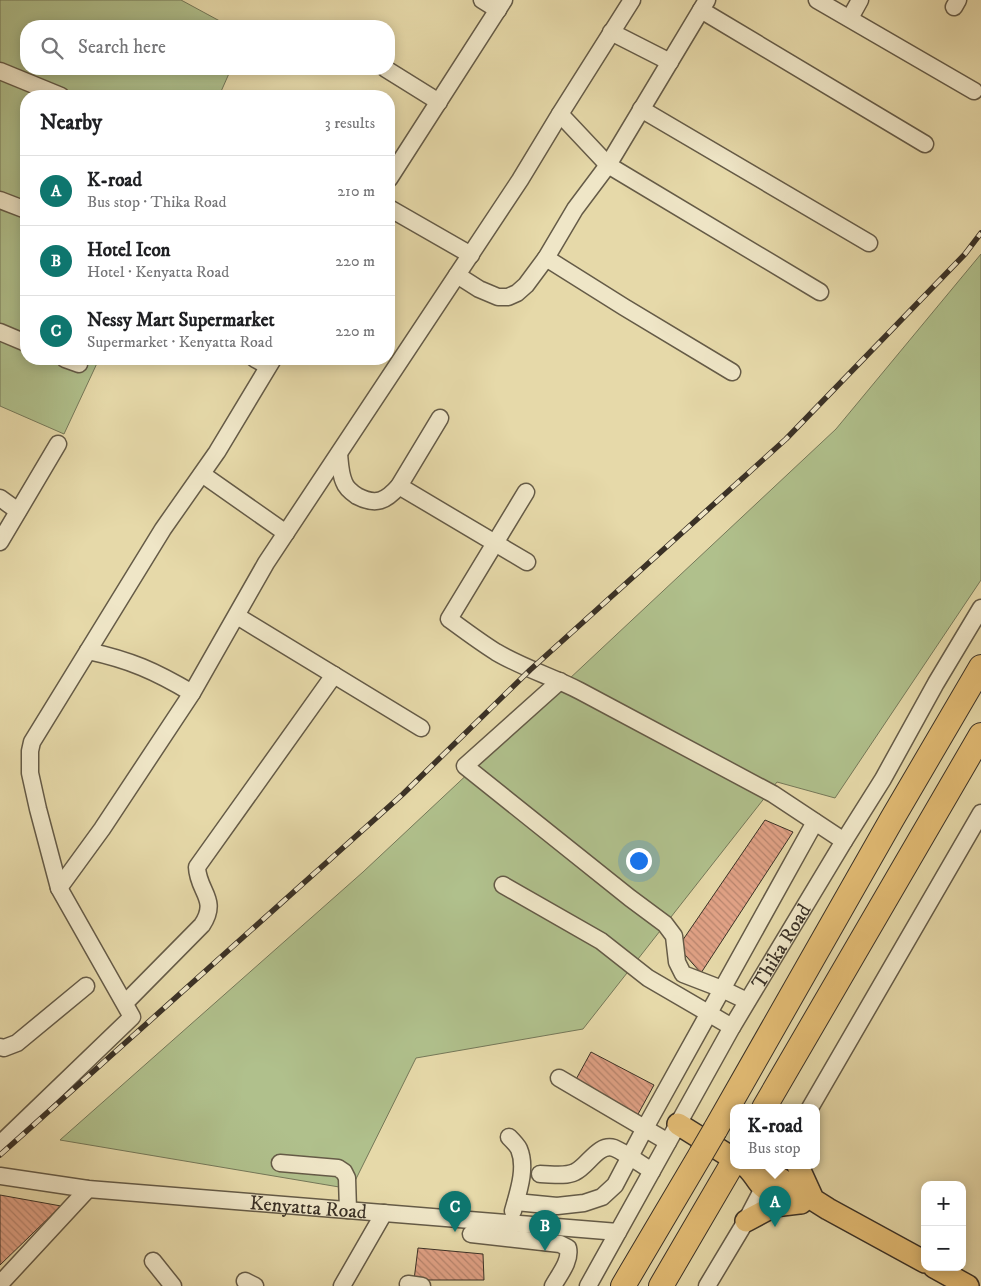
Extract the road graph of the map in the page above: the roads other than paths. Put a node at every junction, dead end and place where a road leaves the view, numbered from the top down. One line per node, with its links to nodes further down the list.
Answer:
1 (482, 0): 5 (street)
2 (632, 0): 8 (street)
3 (816, 0): 7 (street)
4 (860, 0): 7 (street)
5 (501, 5): 14 (street)
6 (704, 5): 9 (street); 17 (street)
7 (850, 18): 13 (street)
8 (611, 32): 9 (street); 16 (street)
9 (670, 62): 15 (street)
10 (0, 71): 12 (street)
11 (395, 75): 14 (street)
12 (46, 90)
13 (974, 91)
14 (439, 102): 19 (street)
15 (641, 108): 18 (street); 23 (street)
16 (560, 114): 18 (street); 24 (street)
17 (925, 144)
18 (608, 165): 25 (street); 27 (street)
19 (395, 170)
20 (0, 200): 21 (street)
21 (20, 208)
22 (395, 211): 24 (street)
23 (869, 243)
24 (471, 255): 26 (street)
25 (546, 258): 26 (street); 31 (street)
26 (457, 275): 34 (street)
27 (820, 292)
28 (0, 332): 29 (street)
29 (20, 340)
30 (263, 365): 35 (street)
31 (732, 372)
32 (440, 418): 36 (street)
33 (58, 444): 39 (street)
34 (339, 454): 36 (street); 40 (street)
35 (202, 474): 40 (street); 46 (street)
36 (399, 486): 42 (street)
37 (526, 492): 42 (street)
38 (0, 498): 39 (street)
39 (18, 511): 41 (street)
40 (286, 533): 45 (street)
41 (0, 542)
42 (496, 544): 43 (street); 49 (street)
43 (527, 562)
44 (981, 608): 55 (street, Thika Road)
45 (237, 616): 48 (street); 50 (street)
46 (88, 651): 50 (street); 57 (street)
47 (981, 666): 101 (highway, Thika Road, bridge)
48 (334, 675): 51 (street); 61 (street)
49 (560, 681): 54 (street); 59 (street)
50 (192, 693): 57 (street)
51 (421, 728)
52 (981, 735): 66 (highway)
53 (981, 813): 67 (street)
54 (815, 822): 55 (street); 59 (street)
55 (844, 841): 60 (street, Thika Road)
56 (503, 885): 62 (street)
57 (59, 888): 61 (street)
58 (86, 986): 64 (street)
59 (722, 989): 60 (street); 62 (street)
60 (747, 1001): 63 (street, Thika Road)
61 (125, 1003): 71 (street)
62 (709, 1012): 63 (street); 68 (street)
63 (732, 1027): 69 (street, Thika Road)
64 (0, 1047)
65 (559, 1078): 68 (street)
66 (766, 1104)
67 (812, 1104)
68 (644, 1128): 69 (street); 72 (street)
69 (673, 1133): 73 (main road); 78 (street, Thika Road)
70 (509, 1137): 83 (street)
71 (0, 1144)
72 (629, 1157): 78 (street); 79 (street); 83 (street)
73 (730, 1161)
74 (280, 1163): 85 (street)
75 (735, 1169): 102 (highway)
76 (751, 1169): 80 (main road)
77 (799, 1169): 84 (main road)
78 (652, 1171): 90 (street, Thika Road)
79 (540, 1174)
80 (770, 1175): 84 (main road); 87 (street)
81 (0, 1176): 82 (street, Kenyatta Road)
82 (88, 1189): 85 (street, Kenyatta Road); 96 (street)
83 (516, 1202): 88 (street)
84 (814, 1203): 87 (main road); 93 (main road)
85 (348, 1210): 86 (street, Kenyatta Road)
86 (384, 1212): 88 (street, Kenyatta Road); 98 (street)
87 (746, 1221): 103 (street)
88 (511, 1223): 89 (street, Kenyatta Road)
89 (578, 1229): 90 (street, Kenyatta Road); 92 (street)
90 (618, 1232): 100 (street, Thika Road)
91 (471, 1234): 92 (street)
92 (568, 1250): 99 (street)
93 (921, 1260)
94 (153, 1261): 97 (street)
95 (941, 1271): 104 (main road)
96 (0, 1284)
97 (173, 1286)
98 (342, 1286)
99 (553, 1286)
100 (588, 1286)
101 (623, 1286)
102 (660, 1286)
103 (707, 1286)
104 (968, 1286)

